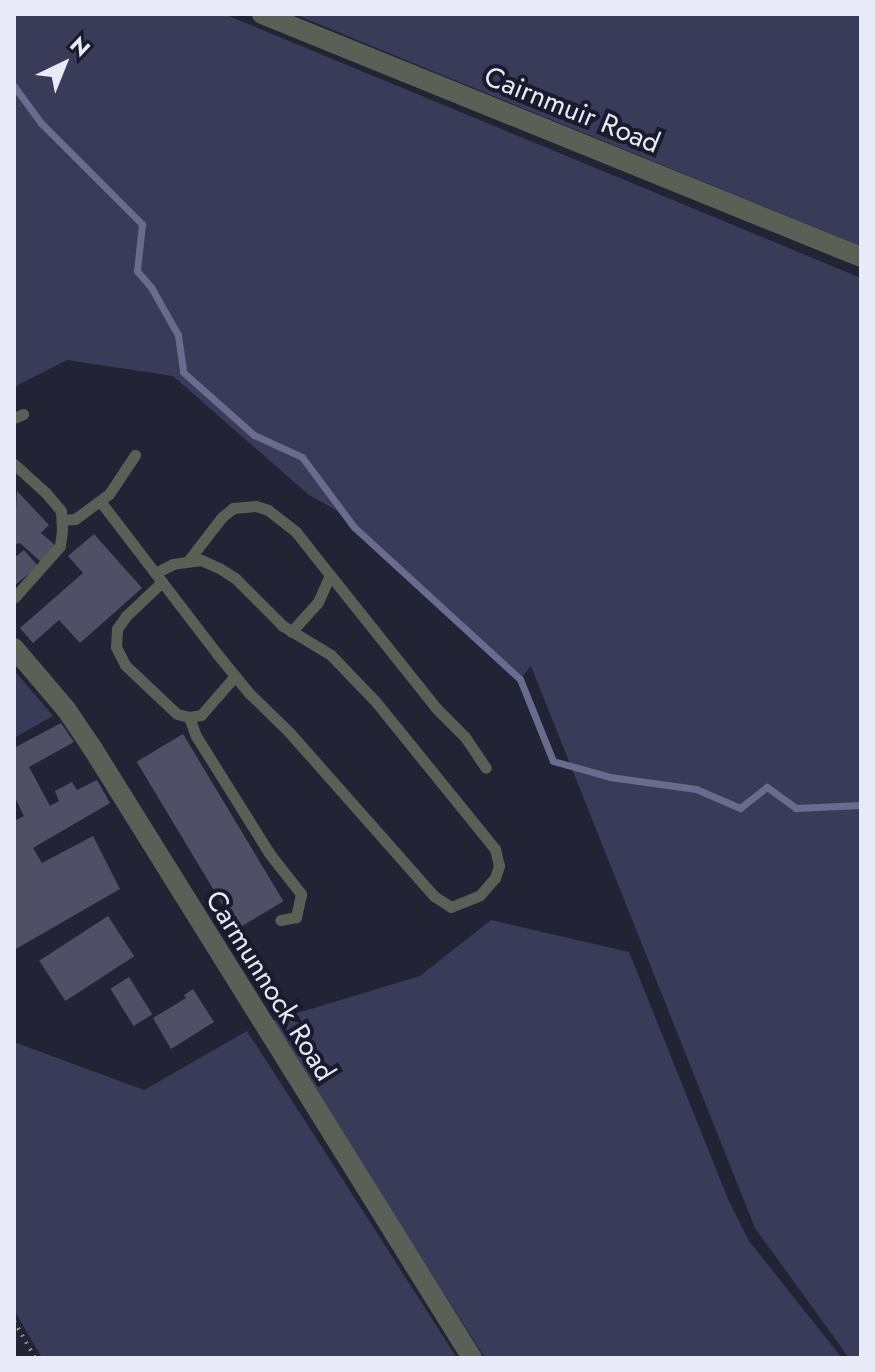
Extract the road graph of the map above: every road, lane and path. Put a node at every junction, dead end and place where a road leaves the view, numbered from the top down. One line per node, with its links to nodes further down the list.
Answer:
1 (262, 14): 2 (street, Cairnmuir Road)
2 (861, 257)
3 (135, 455): 5 (lane)
4 (14, 464): 6 (lane)
5 (100, 501): 6 (lane); 9 (lane)
6 (62, 520): 10 (lane)
7 (188, 561): 8 (lane); 9 (lane); 11 (lane)
8 (330, 575): 11 (lane); 15 (lane)
9 (159, 578): 13 (lane); 14 (lane)
10 (14, 598)
11 (291, 632): 13 (lane)
12 (14, 648): 19 (street, Carmunnock Road)
13 (235, 676): 14 (lane)
14 (189, 717): 16 (lane)
15 (486, 768)
16 (280, 920)
17 (14, 1321): 18 (path)
18 (35, 1358)
19 (472, 1358)

